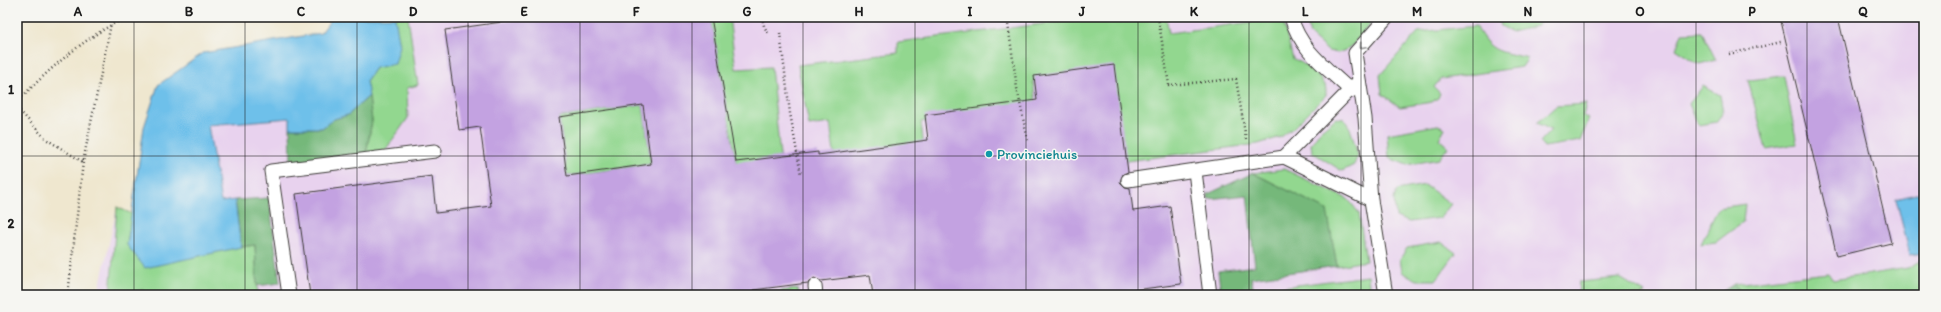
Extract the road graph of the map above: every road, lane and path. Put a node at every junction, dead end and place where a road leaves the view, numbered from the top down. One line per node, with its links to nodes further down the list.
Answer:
1 (127, 17): 7 (path)
2 (762, 17): 9 (path)
3 (1007, 17): 15 (path)
4 (1158, 17): 18 (path)
5 (1291, 17): 12 (lane)
6 (1387, 17): 12 (lane, one-way to 12)
7 (112, 24): 13 (path); 19 (path)
8 (780, 33): 21 (path)
9 (769, 35)
10 (1781, 42): 11 (path)
11 (1729, 54)
12 (1355, 86): 17 (lane); 23 (lane)
13 (17, 102)
14 (17, 108): 19 (path)
15 (1028, 142)
16 (435, 151): 25 (lane)
17 (1284, 157): 18 (lane); 23 (lane)
18 (1250, 161): 20 (lane)
19 (83, 162): 24 (path)
20 (1194, 171): 22 (lane); 26 (lane)
21 (801, 175)
22 (1128, 180)
23 (1371, 200): 27 (lane)
24 (68, 295)
25 (289, 295)
26 (1210, 295)
27 (1386, 295)

